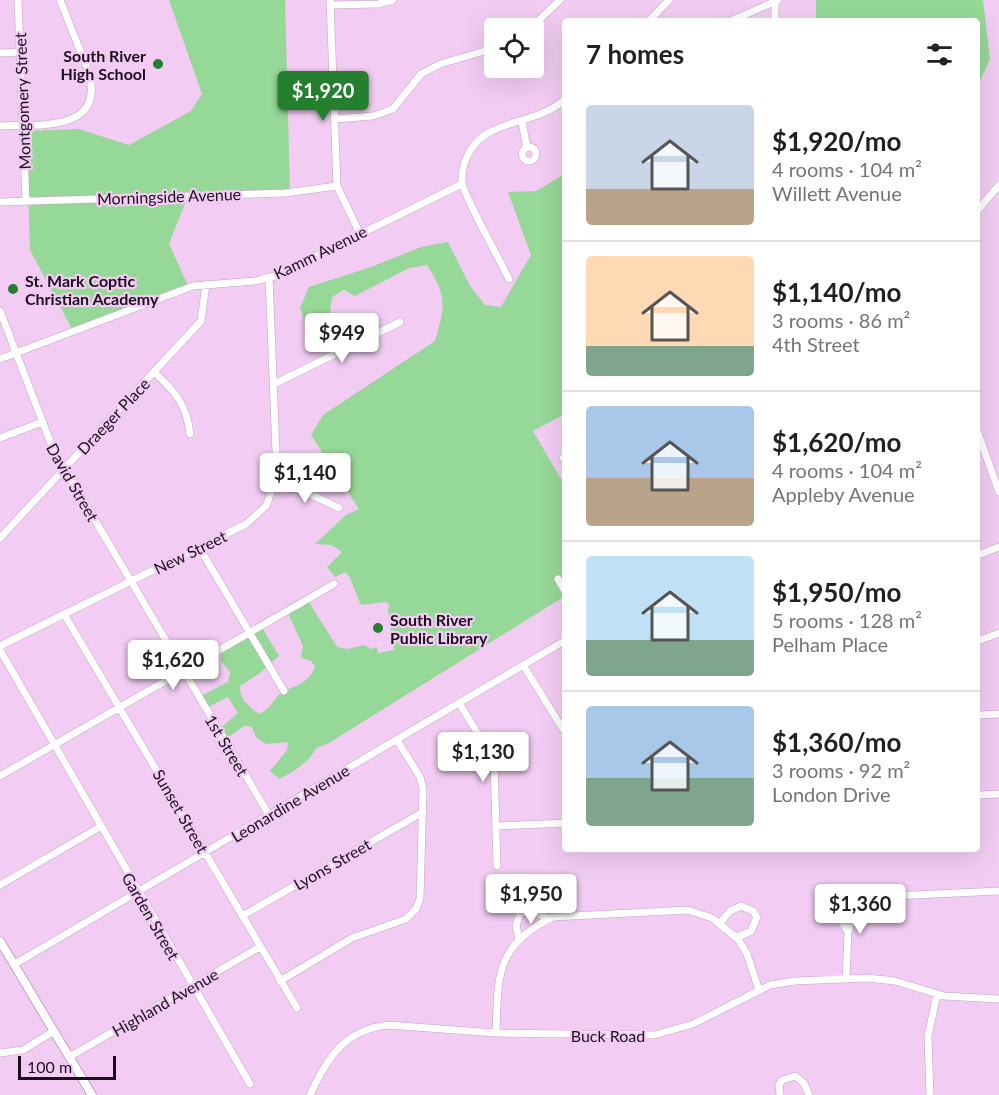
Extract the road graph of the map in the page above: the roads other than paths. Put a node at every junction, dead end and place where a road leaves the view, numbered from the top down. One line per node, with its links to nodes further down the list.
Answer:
1 (18, 0): 13 (street, Montgomery Street)
2 (60, 0): 18 (street)
3 (393, 0): 7 (street)
4 (560, 0): 8 (street)
5 (669, 0): 9 (street)
6 (776, 1): 10 (street); 11 (street)
7 (330, 3): 16 (street)
8 (541, 18)
9 (652, 18)
10 (738, 18)
11 (775, 18)
12 (484, 51): 16 (street)
13 (21, 52): 14 (street); 18 (street, Montgomery Street)
14 (0, 53)
15 (562, 102): 17 (street)
16 (335, 119): 23 (street)
17 (522, 122): 20 (street); 21 (street)
18 (21, 125): 19 (street); 24 (street, Montgomery Street)
19 (0, 126)
20 (527, 147)
21 (462, 184): 27 (street, Kamm Avenue); 29 (street)
22 (999, 185): 26 (street)
23 (337, 186): 24 (street, Morningside Avenue); 27 (street)
24 (26, 201): 25 (street, Morningside Avenue)
25 (0, 202)
26 (980, 208)
27 (360, 234): 28 (street, Kamm Avenue)
28 (269, 277): 30 (street, Kamm Avenue); 36 (street, New Street)
29 (509, 279)
30 (206, 284): 33 (street, Kamm Avenue); 35 (street, Draeger Place)
31 (0, 311): 33 (street, David Street)
32 (400, 322): 36 (street)
33 (15, 353): 34 (street, Kamm Avenue); 37 (street, David Street)
34 (0, 359)
35 (154, 372): 38 (street); 41 (street, Draeger Place)
36 (274, 384): 42 (street, New Street)
37 (42, 422): 39 (street); 41 (street, David Street)
38 (190, 434)
39 (0, 438)
40 (980, 439): 43 (street)
41 (64, 468): 45 (street, Draeger Place); 50 (street, David Street)
42 (275, 486): 44 (street); 46 (street, New Street)
43 (999, 492)
44 (339, 508)
45 (0, 538)
46 (199, 547): 50 (street, New Street); 54 (street)
47 (999, 547): 48 (street)
48 (980, 554)
49 (558, 579): 52 (street)
50 (130, 582): 53 (street, New Street); 60 (street, 1st Street)
51 (334, 584): 54 (street)
52 (562, 586)
53 (64, 614): 58 (street, New Street); 63 (street, Sunset Street)
54 (249, 632): 60 (street); 61 (street)
55 (999, 633): 56 (street)
56 (980, 640)
57 (562, 642): 59 (street, Leonardine Avenue)
58 (0, 648): 68 (street)
59 (523, 665): 62 (street, Leonardine Avenue); 66 (street)
60 (183, 671): 63 (street); 73 (street, 1st Street)
61 (284, 691)
62 (459, 704): 67 (street, Leonardine Avenue); 75 (street)
63 (121, 707): 68 (street); 77 (street, Sunset Street)
64 (999, 714): 65 (street)
65 (980, 715)
66 (562, 728)
67 (397, 740): 72 (street); 73 (street, Leonardine Avenue)
68 (54, 746): 69 (street); 76 (street, Garden Street)
69 (0, 776)
70 (999, 794): 71 (street)
71 (980, 795)
72 (423, 812): 83 (street, Lyons Street); 93 (street)
73 (269, 815): 77 (street, Leonardine Avenue)
74 (562, 823): 75 (street)
75 (496, 826): 78 (street)
76 (100, 827): 79 (street); 81 (street, Garden Street)
77 (206, 853): 81 (street, Leonardine Avenue); 83 (street, Sunset Street)
78 (497, 866)
79 (0, 885)
80 (999, 891): 82 (street)
81 (138, 893): 91 (street, Leonardine Avenue); 94 (street, Garden Street)
82 (870, 902): 86 (street); 86 (street)
83 (242, 916): 90 (street, Sunset Street)
84 (549, 918): 85 (street); 88 (street); 88 (street)
85 (719, 924): 87 (street); 87 (street)
86 (848, 932): 92 (street)
87 (736, 938): 95 (street)
88 (519, 939): 100 (street)
89 (0, 941): 91 (street)
90 (260, 947): 93 (street, Sunset Street); 94 (street, Highland Avenue)
91 (15, 964): 99 (street)
92 (846, 979): 95 (street, Buck Road); 96 (street, Buck Road)
93 (280, 981): 98 (street, Sunset Street)
94 (193, 986): 102 (street, Highland Avenue); 103 (street, Garden Street)
95 (759, 990): 100 (street, Buck Road)
96 (937, 994): 97 (street, Buck Road); 108 (street)
97 (999, 999)
98 (297, 1008)
99 (54, 1031): 101 (street); 102 (street)
100 (496, 1033): 105 (street, Buck Road)
101 (0, 1053)
102 (69, 1057): 104 (street)
103 (250, 1084)
104 (92, 1095)
105 (310, 1095)
106 (780, 1095): 107 (street)
107 (809, 1095)
108 (930, 1095)

